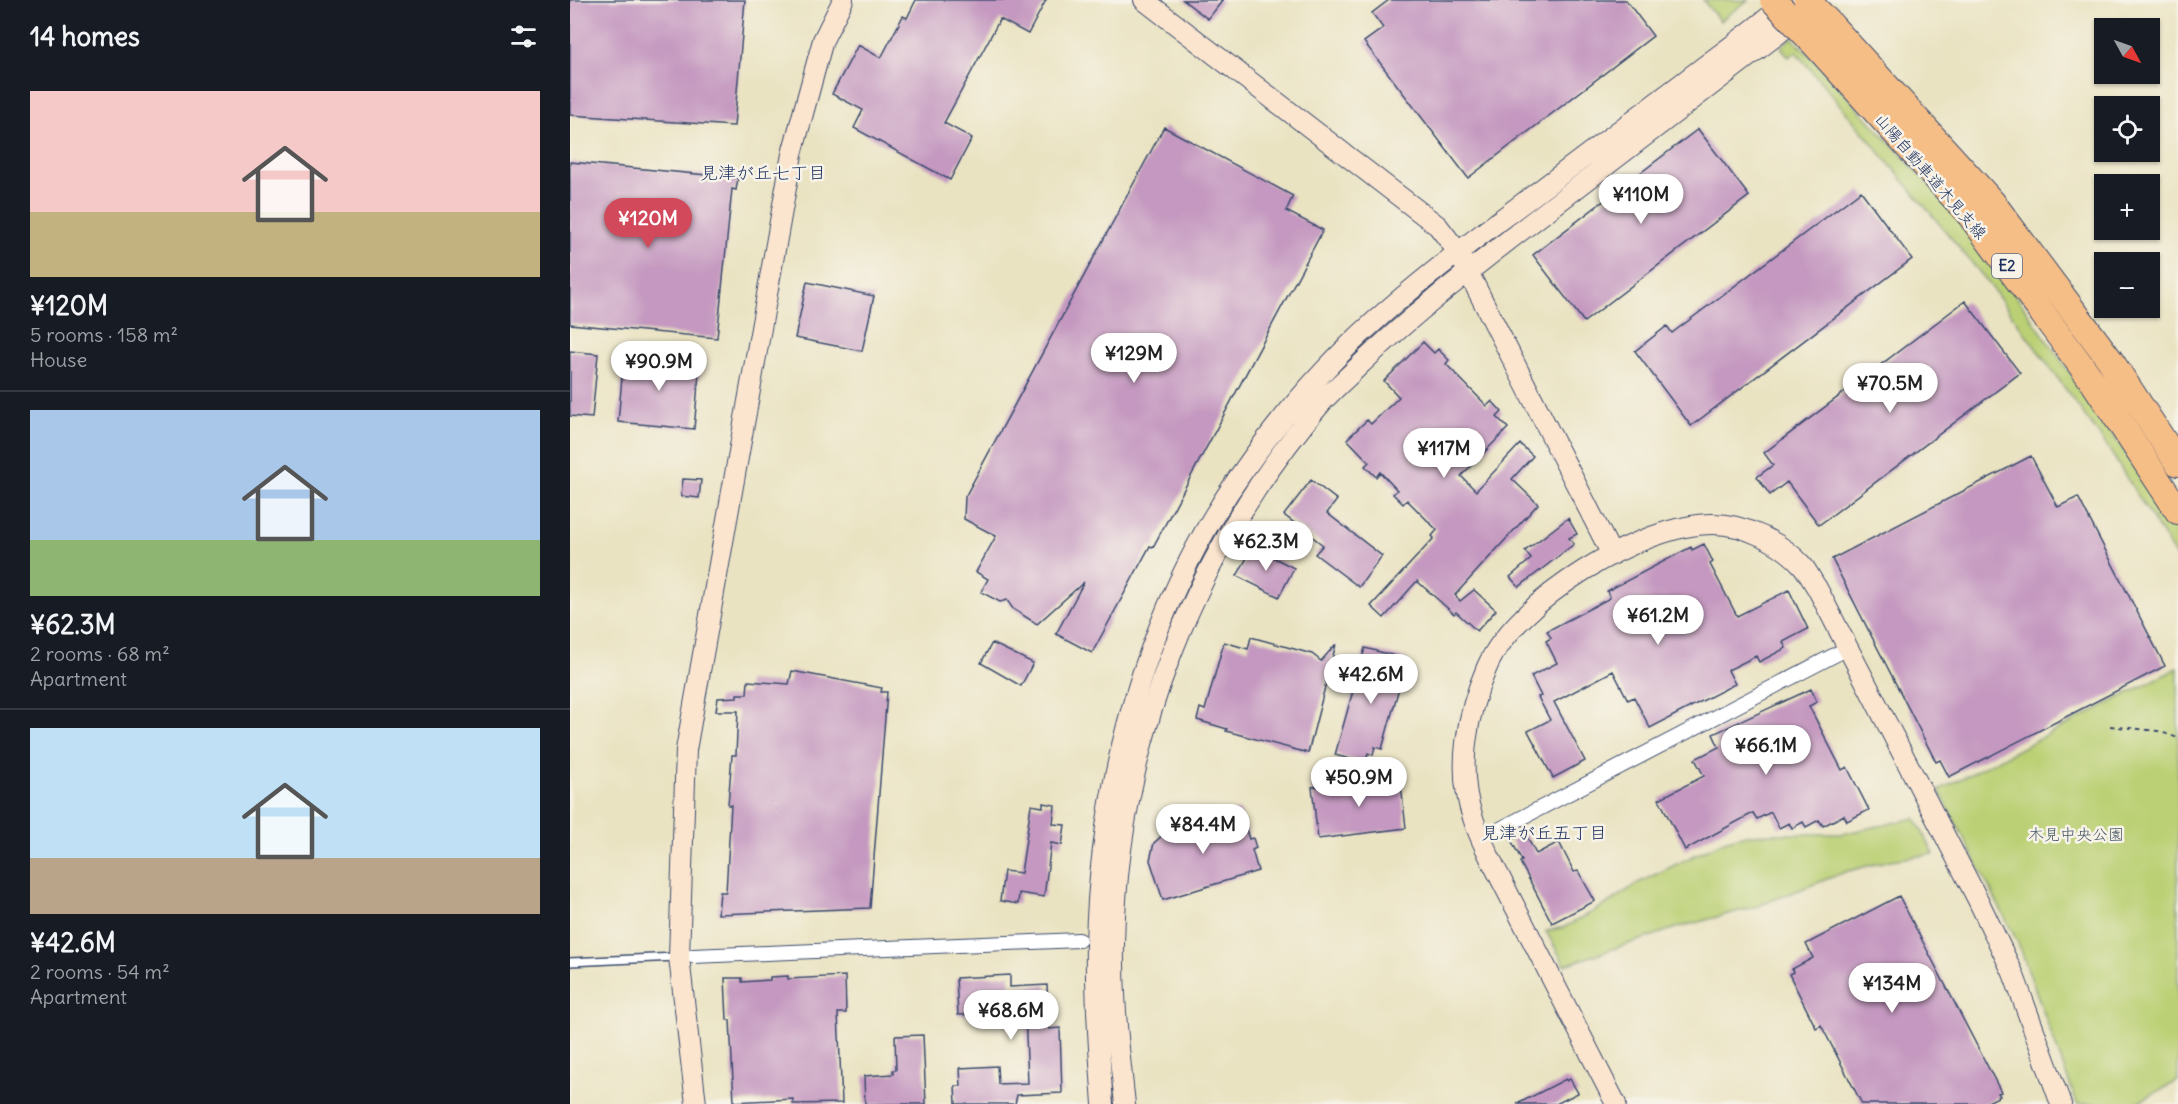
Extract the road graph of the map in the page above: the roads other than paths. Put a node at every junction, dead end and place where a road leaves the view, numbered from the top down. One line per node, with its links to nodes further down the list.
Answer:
1 (843, 0): 16 (street)
2 (1144, 0): 8 (street)
3 (1773, 0): 7 (highway, 山陽自動車道木見支線 / E2, bridge)
4 (1789, 0): 8 (street)
5 (1807, 0): 7 (highway, 山陽自動車道木見支線 / E2, bridge)
6 (1817, 0): 9 (street)
7 (1820, 32): 10 (highway, 山陽自動車道木見支線 / E2); 11 (highway, 山陽自動車道木見支線 / E2)
8 (1458, 252): 9 (street); 19 (street)
9 (1467, 272): 12 (street); 20 (street)
10 (2178, 463)
11 (2178, 511)
12 (1612, 555): 13 (street); 14 (street)
13 (1848, 648): 14 (street); 22 (street)
14 (1482, 839): 21 (street)
15 (1079, 940): 16 (street)
16 (686, 956): 17 (lane); 18 (street)
17 (570, 962)
18 (696, 1104)
19 (1103, 1104)
20 (1125, 1104)
21 (1616, 1104)
22 (2061, 1104)

